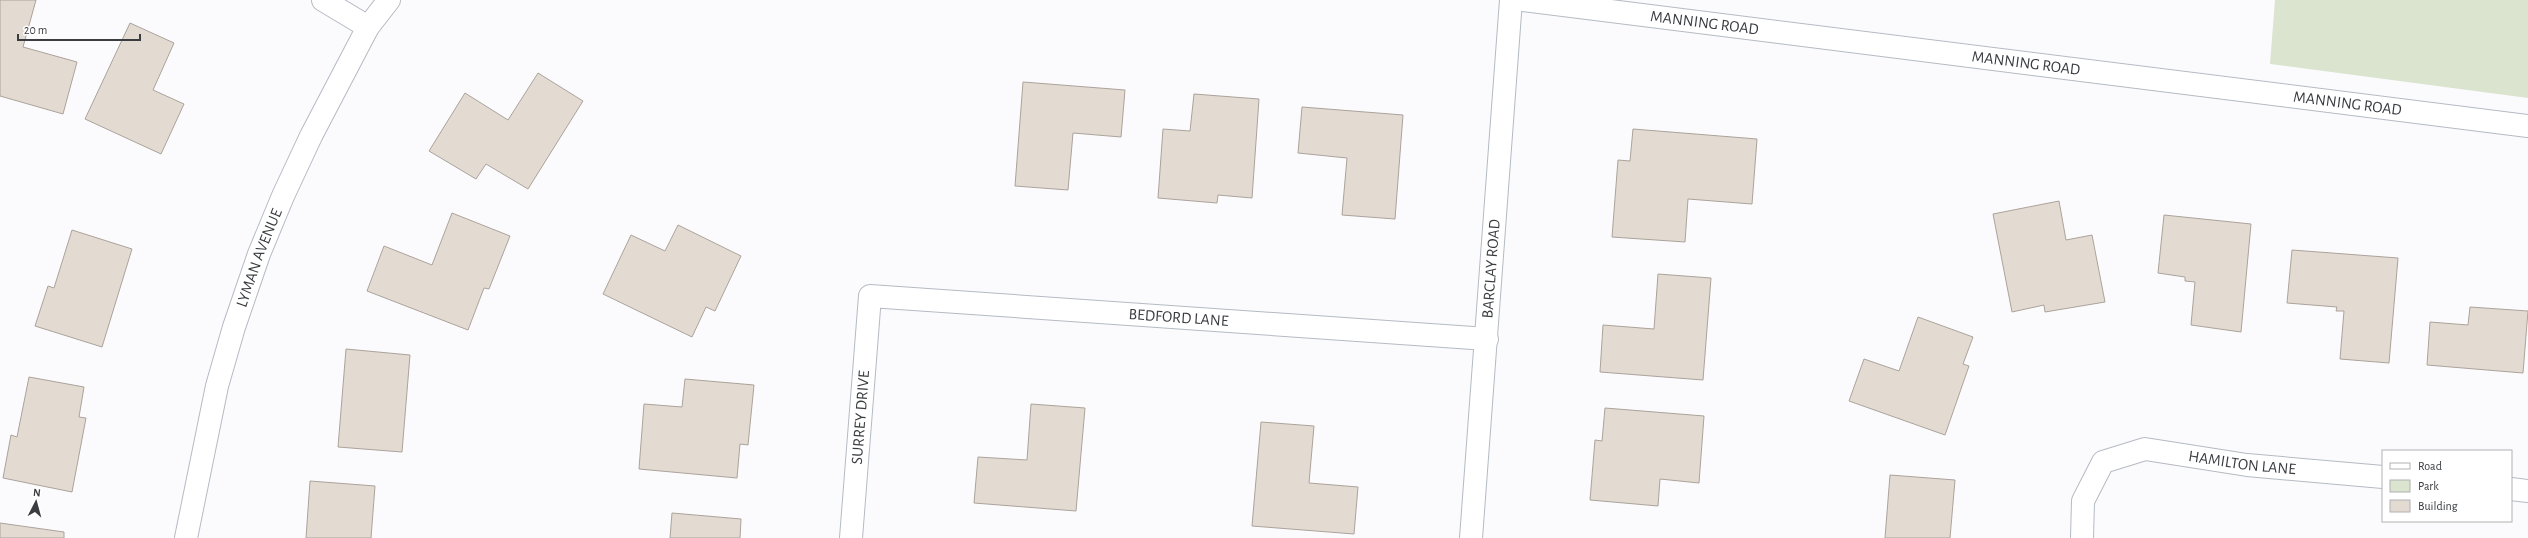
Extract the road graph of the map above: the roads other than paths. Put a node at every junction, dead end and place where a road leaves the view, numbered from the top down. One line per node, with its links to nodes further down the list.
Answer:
1 (323, 0): 5 (street)
2 (389, 0): 5 (street, LYMAN AVENUE)
3 (1512, 0): 8 (street, BARCLAY ROAD)
4 (1523, 0): 6 (street, MANNING ROAD)
5 (368, 27): 12 (street, LYMAN AVENUE)
6 (2528, 126)
7 (870, 296): 8 (street, BEDFORD LANE); 13 (street, SURREY DRIVE)
8 (1486, 339): 14 (street, BARCLAY ROAD)
9 (2382, 477): 15 (street, HAMILTON LANE)
10 (2512, 489): 11 (street)
11 (2528, 491)
12 (186, 538)
13 (851, 538)
14 (1471, 538)
15 (2082, 538)

